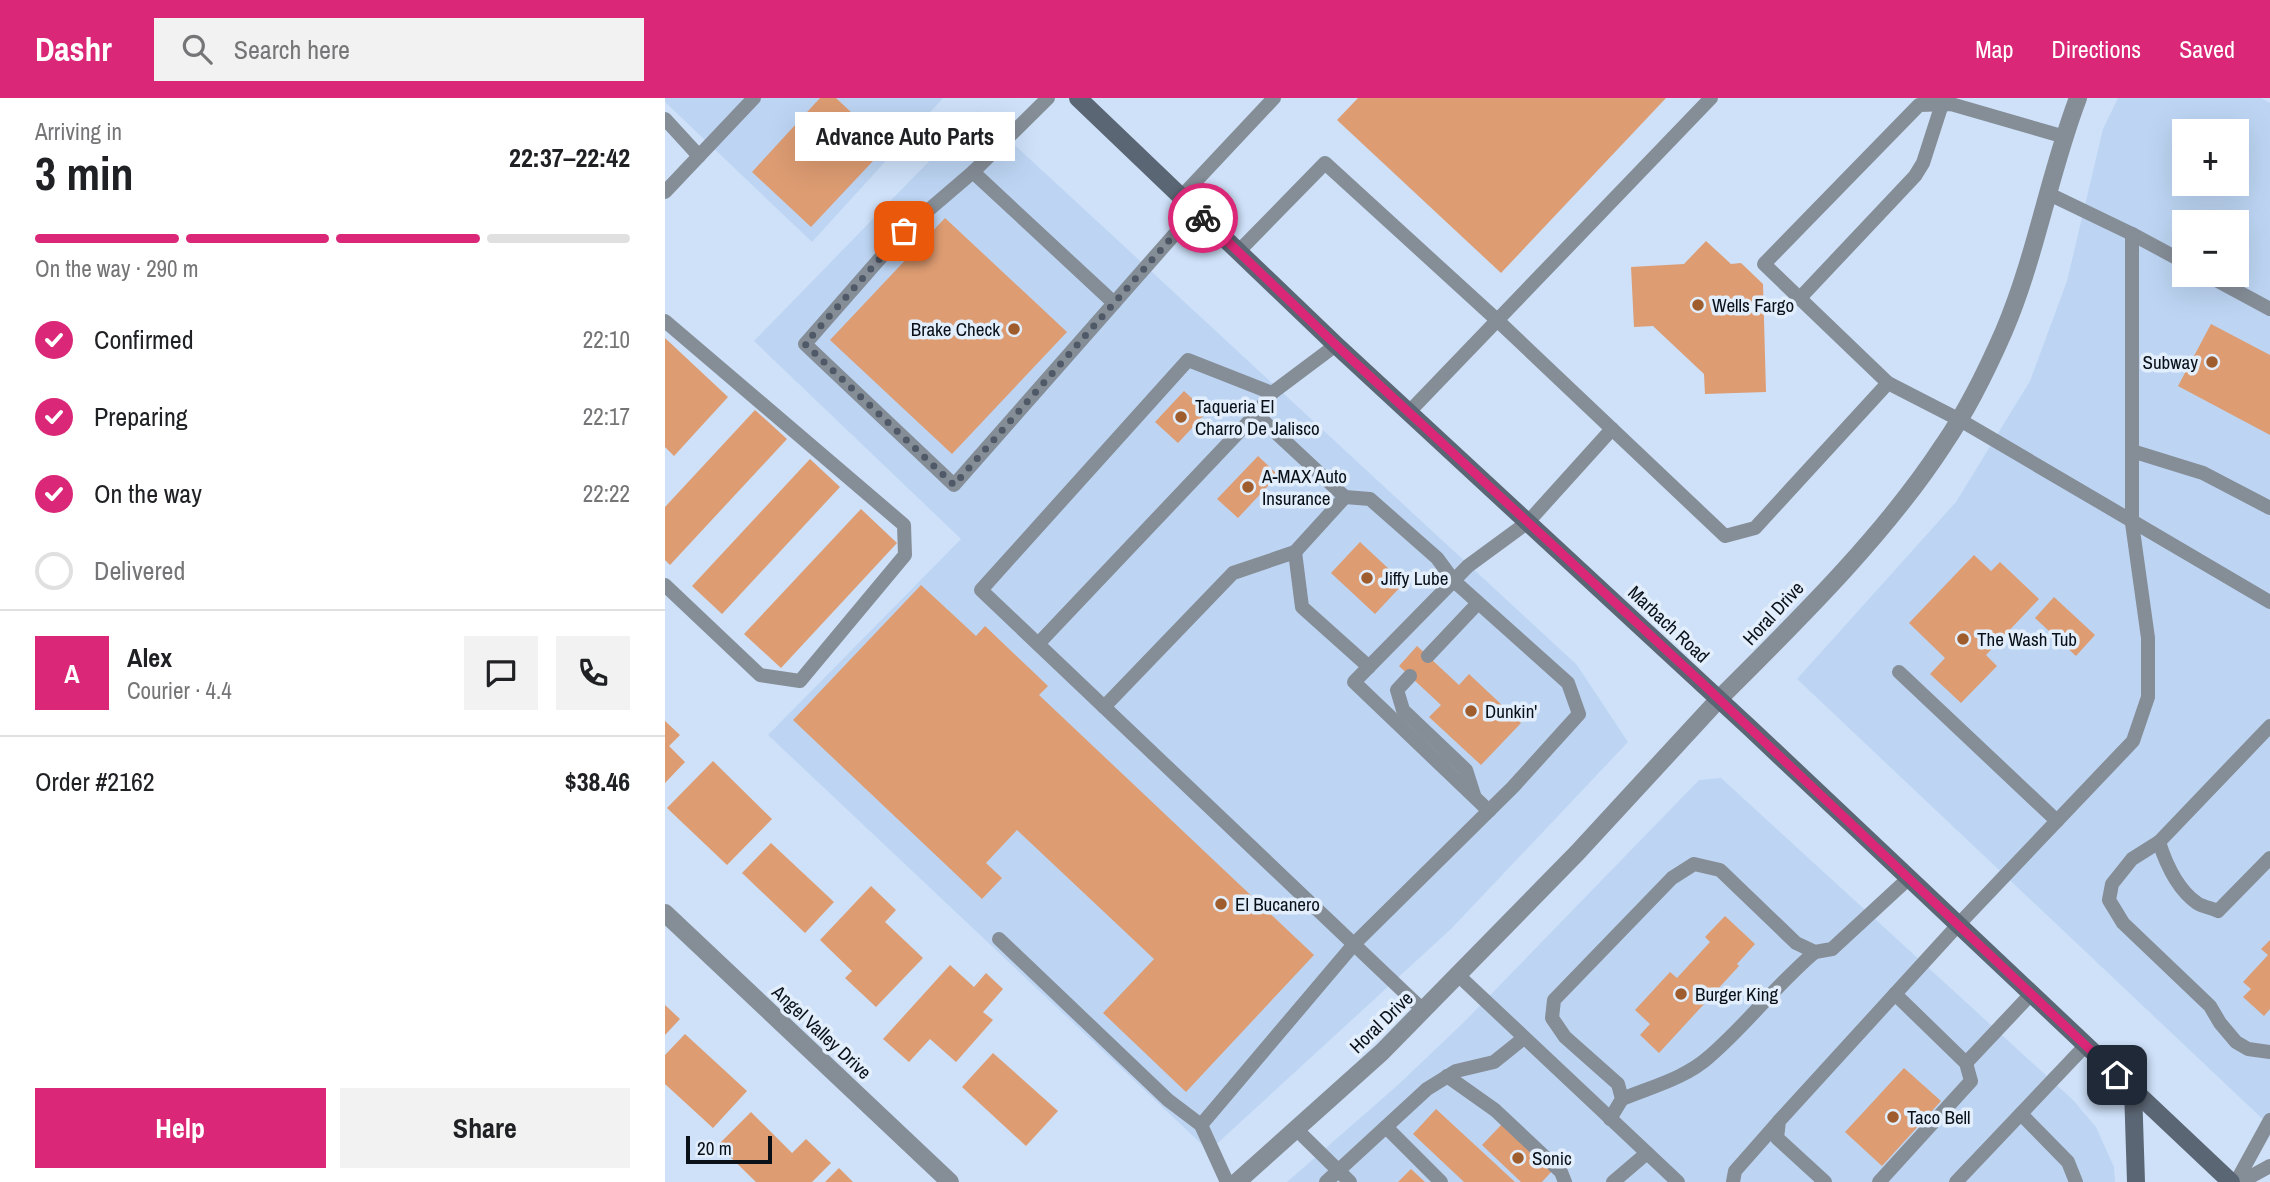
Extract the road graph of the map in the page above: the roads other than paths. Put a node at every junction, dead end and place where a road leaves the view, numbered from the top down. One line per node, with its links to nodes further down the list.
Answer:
1 (754, 98): 10 (lane)
2 (1048, 98): 11 (lane)
3 (1078, 98): 14 (main road, Marbach Road)
4 (1274, 98): 14 (lane)
5 (1711, 98): 23 (lane)
6 (2078, 98): 9 (street, Horal Drive)
7 (1942, 104): 9 (lane); 20 (lane); 20 (lane)
8 (665, 119): 10 (lane)
9 (2065, 137): 13 (street, Horal Drive)
10 (699, 156): 12 (lane)
11 (973, 172): 21 (lane); 21 (lane)
12 (665, 192)
13 (2049, 194): 16 (lane); 30 (street, Horal Drive)
14 (1181, 197): 15 (main road, Marbach Road)
15 (1195, 211): 17 (main road, Marbach Road); 21 (lane)
16 (2133, 234): 18 (lane); 32 (lane)
17 (1239, 251): 23 (lane); 25 (main road, Marbach Road)
18 (2172, 255)
19 (2229, 287): 22 (lane)
20 (1799, 299): 26 (lane)
21 (1114, 303)
22 (2270, 309)
23 (1497, 320): 28 (lane); 31 (lane)
24 (665, 321): 39 (lane)
25 (1336, 345): 27 (lane); 28 (main road, Marbach Road)
26 (1888, 383): 30 (lane); 31 (lane)
27 (1272, 393): 29 (lane); 42 (lane)
28 (1409, 412): 35 (main road, Marbach Road)
29 (1256, 414): 33 (lane); 42 (lane)
30 (1960, 419): 36 (lane); 47 (street, Horal Drive)
31 (1612, 429): 35 (lane)
32 (2132, 451): 34 (lane); 36 (lane)
33 (1345, 497): 37 (lane); 38 (lane)
34 (2270, 508)
35 (1528, 522): 38 (lane); 47 (main road, Marbach Road)
36 (2132, 523): 40 (lane); 52 (lane)
37 (1295, 552): 44 (lane); 48 (lane)
38 (1454, 580): 41 (lane); 44 (lane)
39 (665, 585)
40 (2270, 602)
41 (1478, 603): 43 (lane); 51 (lane)
42 (1038, 644): 48 (lane)
43 (1428, 656)
44 (1369, 667): 50 (lane)
45 (1899, 673): 52 (lane)
46 (1410, 676): 50 (lane)
47 (1719, 699): 55 (main road, Marbach Road); 61 (street, Horal Drive)
48 (1104, 707): 59 (lane)
49 (2270, 726): 53 (lane)
50 (1474, 797): 51 (lane)
51 (1489, 811): 59 (lane)
52 (2057, 821): 57 (lane)
53 (2159, 842): 54 (lane); 67 (lane)
54 (2270, 858)
55 (1909, 878): 57 (main road, Marbach Road); 60 (lane)
56 (665, 913): 82 (street, Angel Valley Drive)
57 (1958, 925): 62 (lane); 63 (main road, Marbach Road)
58 (999, 939): 76 (lane)
59 (1355, 943): 64 (lane); 76 (lane)
60 (1815, 952): 71 (lane); 71 (lane)
61 (1458, 975): 64 (street, Horal Drive); 65 (lane)
62 (1895, 994): 68 (lane); 75 (lane)
63 (2031, 994): 66 (main road, Marbach Road); 68 (lane)
64 (1423, 1010): 78 (street, Horal Drive)
65 (1524, 1038): 69 (lane); 73 (lane)
66 (2086, 1045): 70 (main road, Marbach Road); 72 (lane)
67 (2270, 1052)
68 (1966, 1063): 93 (lane)
69 (1447, 1076): 77 (lane); 88 (lane)
70 (2133, 1090): 96 (main road); 97 (main road, Marbach Road)
71 (1622, 1099): 73 (lane)
72 (2021, 1114): 94 (lane); 95 (lane)
73 (1610, 1119): 79 (lane)
74 (2270, 1120): 98 (lane)
75 (1779, 1121): 91 (lane); 92 (lane)
76 (1201, 1125): 83 (lane)
77 (1387, 1127): 81 (lane); 87 (lane)
78 (1296, 1129): 81 (lane); 84 (street, Horal Drive)
79 (1647, 1153): 89 (lane); 90 (lane)
80 (2270, 1166): 98 (lane)
81 (1338, 1171): 85 (lane); 86 (lane)
82 (950, 1182)
83 (1227, 1182)
84 (1237, 1182)
85 (1326, 1182)
86 (1350, 1182)
87 (1441, 1182)
88 (1565, 1182)
89 (1613, 1182)
90 (1678, 1182)
91 (1733, 1182)
92 (1825, 1182)
93 (1879, 1182)
94 (1956, 1182)
95 (2076, 1182)
96 (2136, 1182)
97 (2231, 1182)
98 (2238, 1182)

